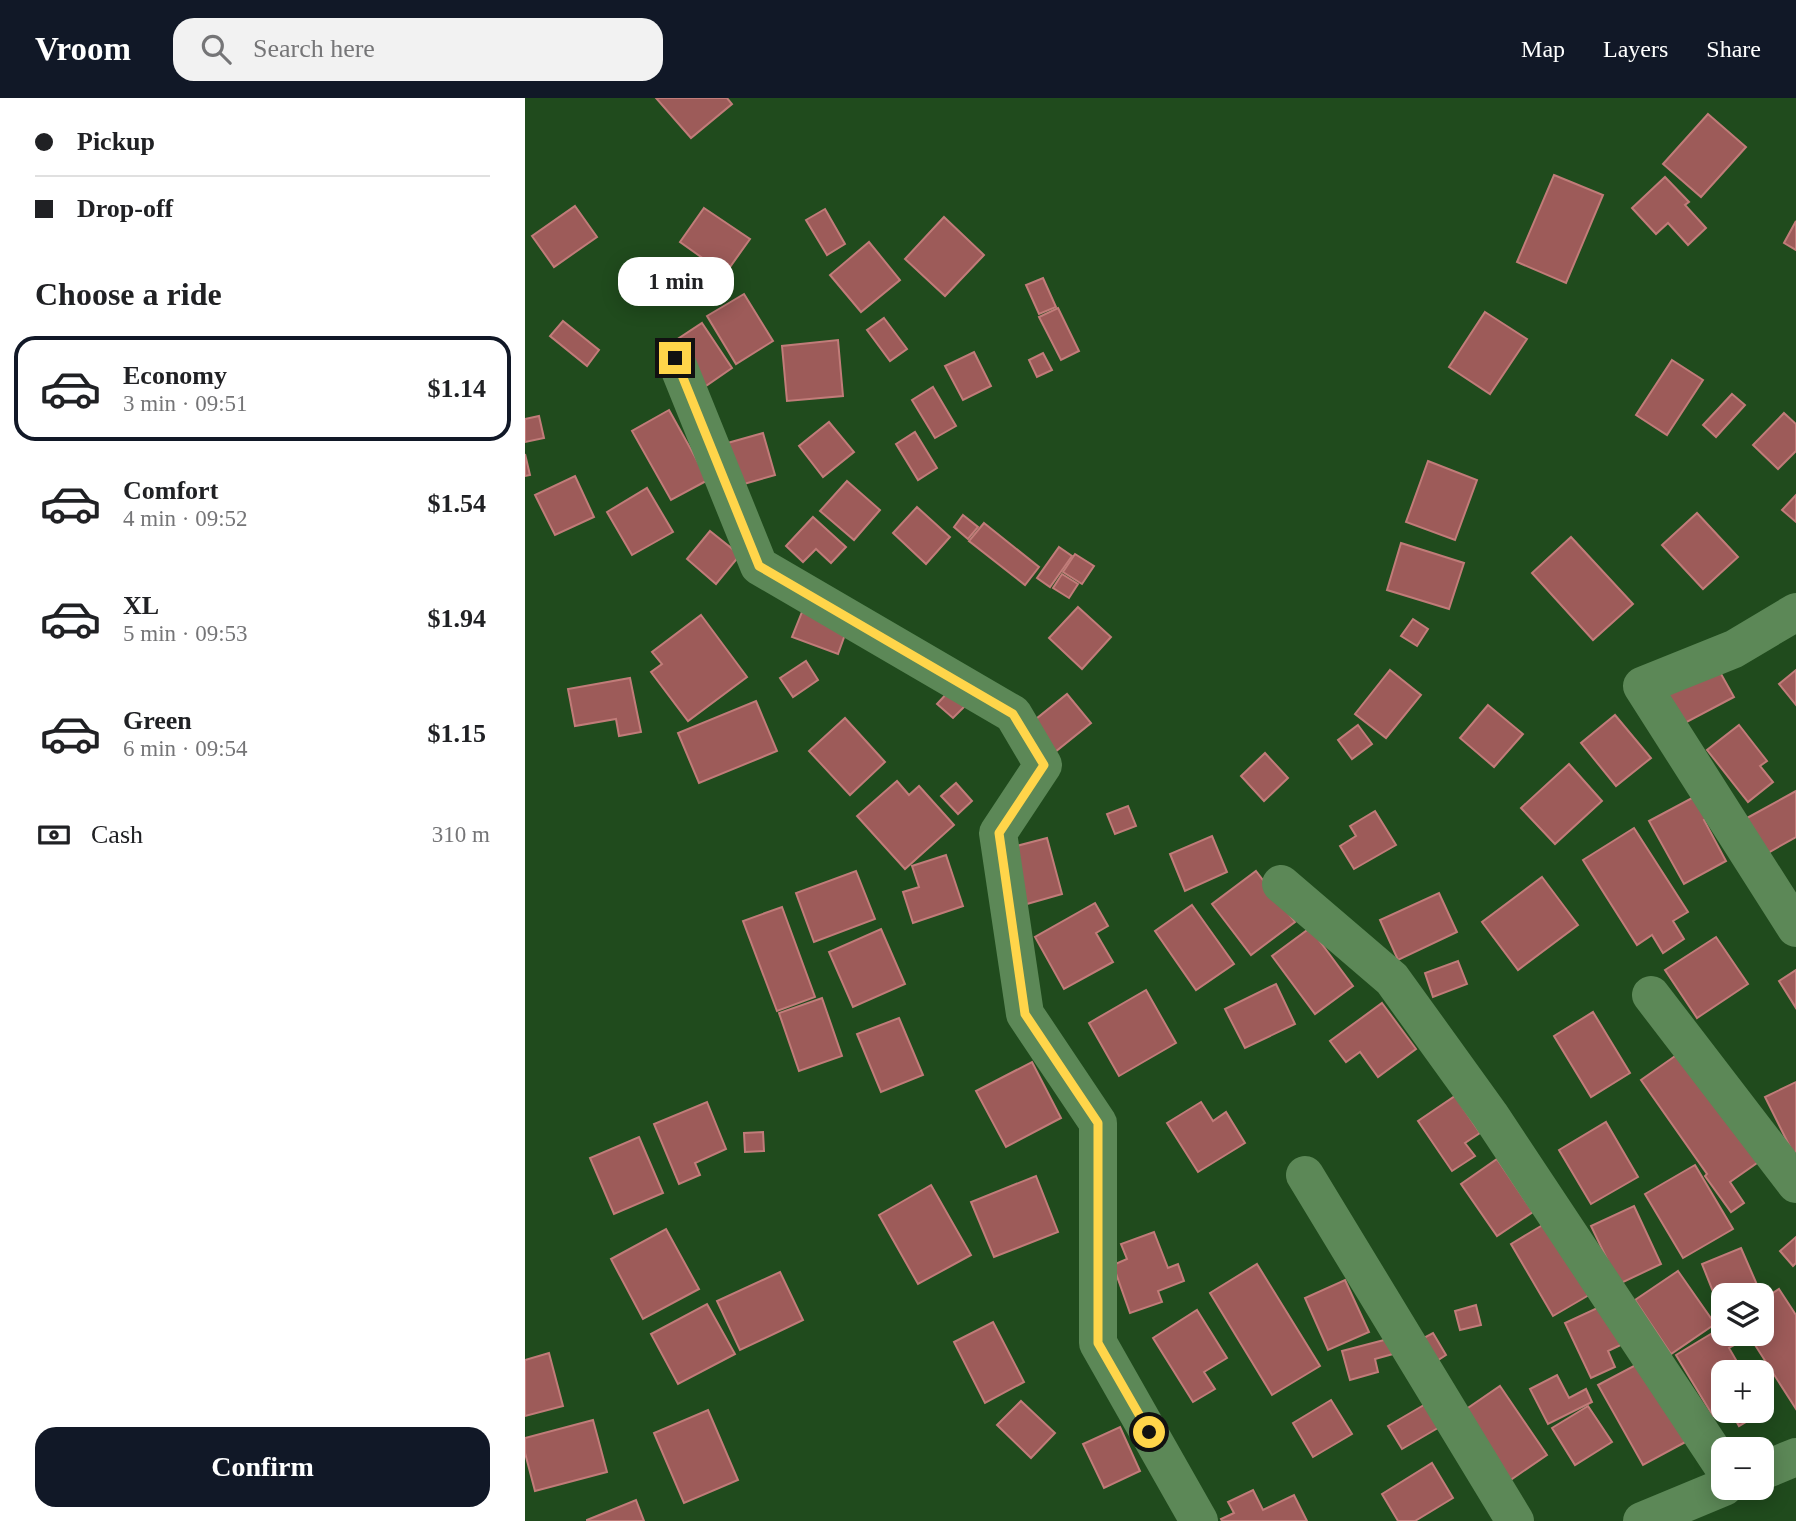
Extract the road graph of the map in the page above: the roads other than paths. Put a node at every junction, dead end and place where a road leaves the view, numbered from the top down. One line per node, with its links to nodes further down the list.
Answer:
1 (675, 358): 12 (street)
2 (1796, 612): 4 (street)
3 (1281, 884): 8 (street)
4 (1796, 928)
5 (1651, 995): 7 (street)
6 (1305, 1175): 13 (street)
7 (1796, 1184)
8 (1711, 1448)
9 (1796, 1457): 10 (street)
10 (1774, 1466)
11 (1711, 1492): 14 (street)
12 (1199, 1521)
13 (1515, 1521)
14 (1642, 1521)

